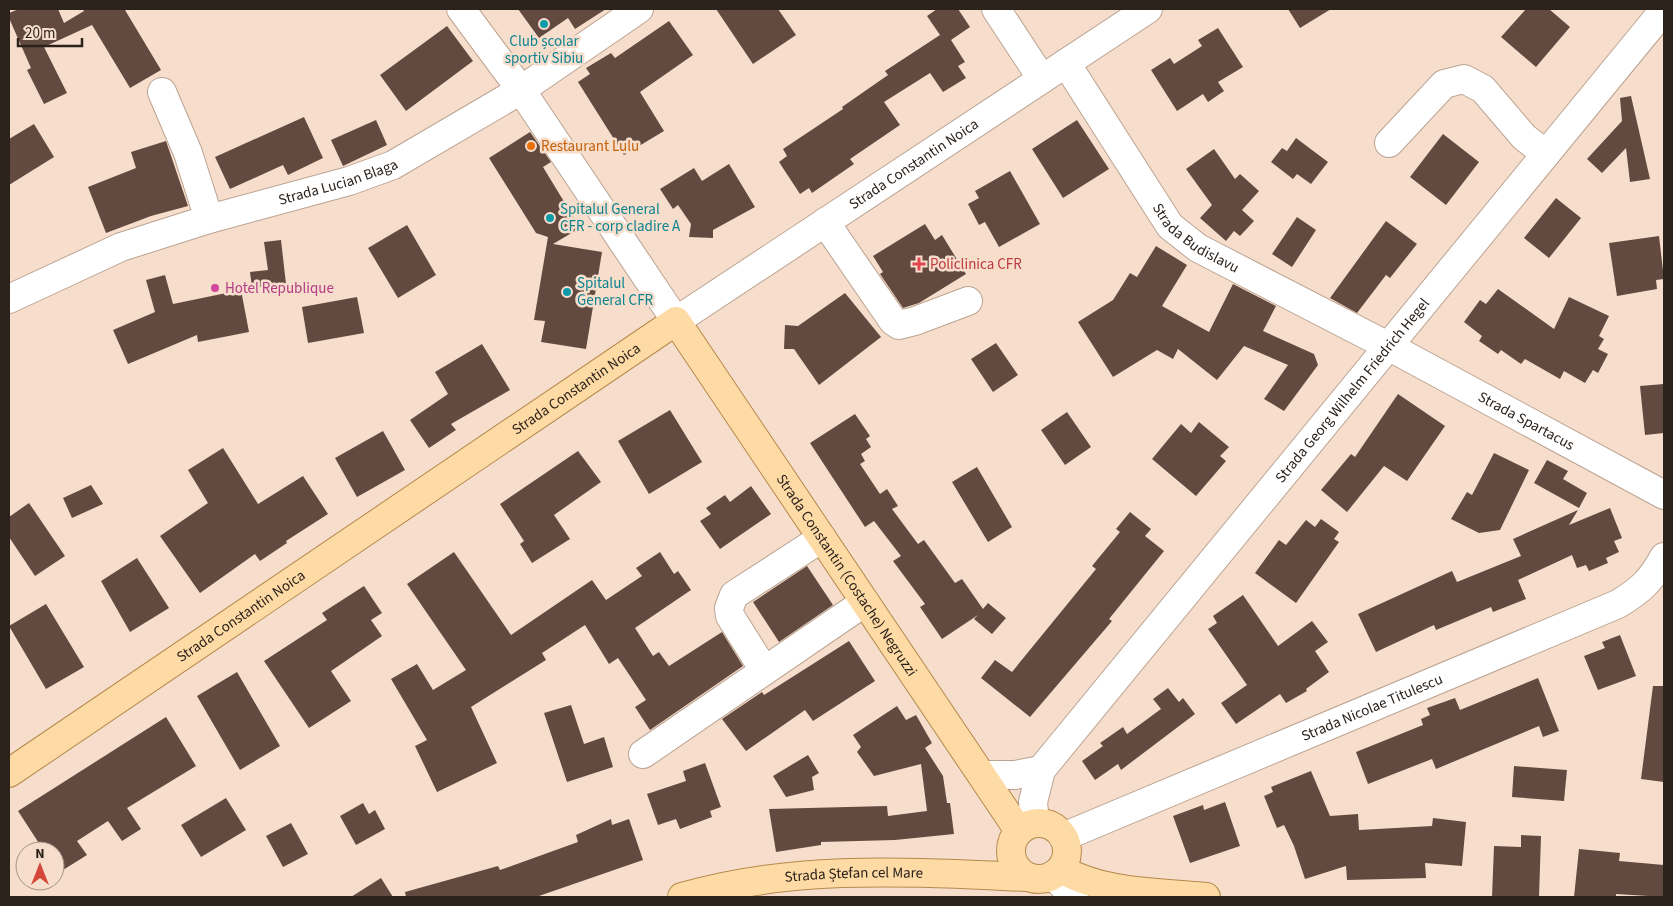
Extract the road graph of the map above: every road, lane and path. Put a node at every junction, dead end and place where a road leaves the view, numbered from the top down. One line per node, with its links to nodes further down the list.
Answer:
1 (461, 9): 8 (street)
2 (996, 9): 7 (street)
3 (1148, 9): 6 (street, Strada Constantin Noica)
4 (624, 13): 8 (street, Strada Lucian Blaga)
5 (1663, 20): 11 (street, Strada Georg Wilhelm Friedrich Hegel)
6 (1066, 63): 7 (street, Strada Constantin Noica); 17 (street, Strada Budislavu)
7 (1042, 79): 13 (street, Strada Constantin Noica)
8 (521, 90): 12 (street, Strada Lucian Blaga); 16 (street)
9 (162, 92): 12 (street)
10 (1389, 143): 11 (street)
11 (1546, 154): 17 (street, Strada Georg Wilhelm Friedrich Hegel)
12 (209, 220): 14 (street, Strada Lucian Blaga)
13 (825, 222): 15 (street); 16 (street, Strada Constantin Noica)
14 (9, 299)
15 (968, 301)
16 (676, 321): 19 (main road, Strada Constantin (Costache) Negruzzi); 25 (main road, Strada Constantin Noica)
17 (1388, 346): 18 (street, Strada Spartacus); 24 (street, Strada Georg Wilhelm Friedrich Hegel)
18 (1664, 495)
19 (822, 538): 21 (main road, Strada Constantin (Costache) Negruzzi); 22 (street)
20 (1664, 557): 28 (street, Strada Nicolae Titulescu)
21 (865, 602): 22 (street); 26 (main road, Strada Constantin (Costache) Negruzzi)
22 (764, 670): 23 (street)
23 (643, 754)
24 (1041, 770): 26 (street); 27 (street, Strada Georg Wilhelm Friedrich Hegel)
25 (9, 774)
26 (982, 775): 27 (main road, Strada Constantin (Costache) Negruzzi)
27 (1027, 827): 28 (main road); 30 (main road)
28 (1063, 837): 29 (main road)
29 (1057, 872): 30 (main road); 32 (street); 33 (main road)
30 (1026, 877): 31 (main road, Strada Ștefan cel Mare)
31 (682, 897)
32 (1074, 897)
33 (1206, 897)

